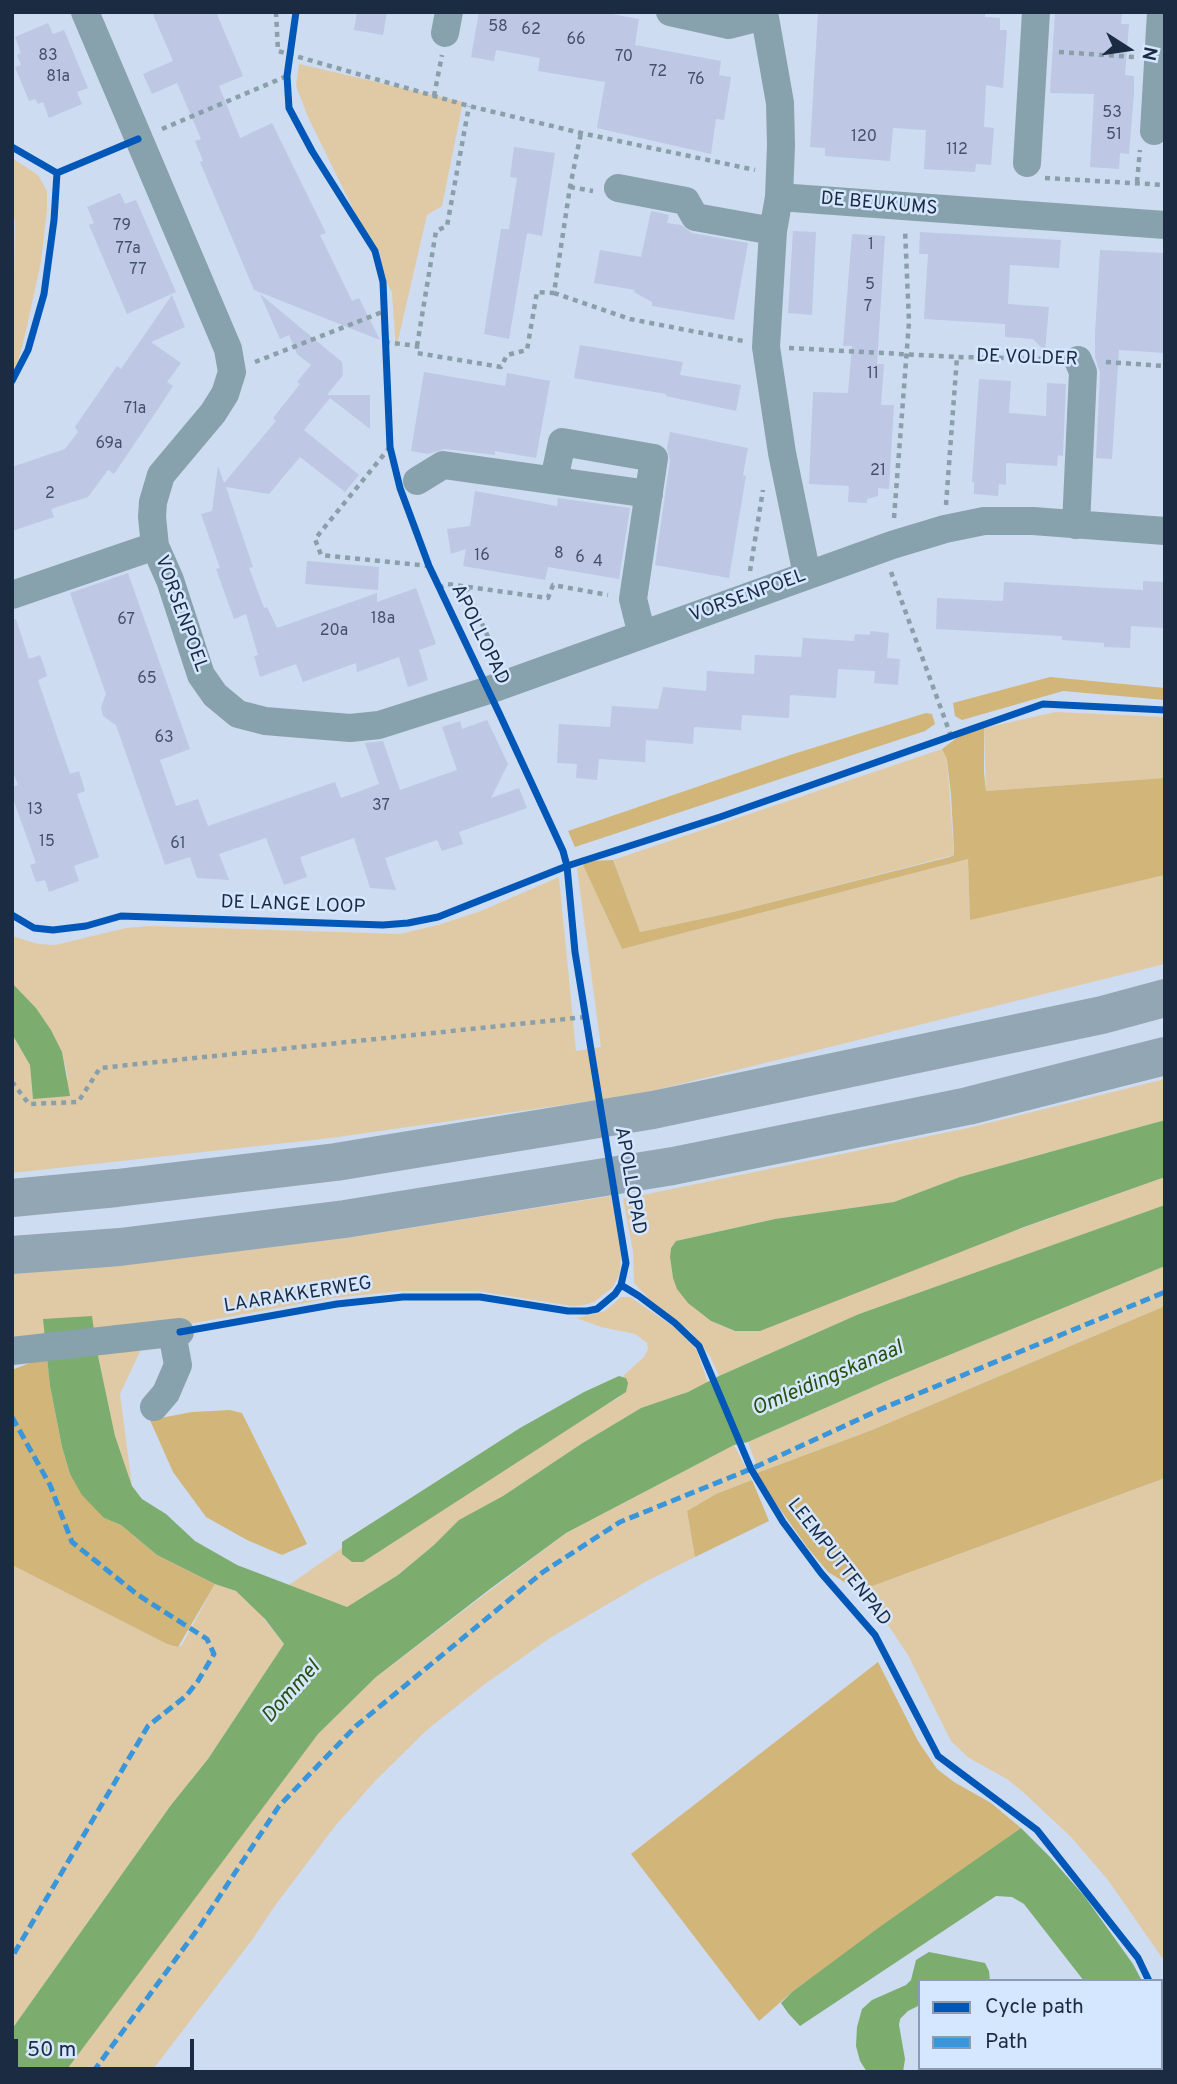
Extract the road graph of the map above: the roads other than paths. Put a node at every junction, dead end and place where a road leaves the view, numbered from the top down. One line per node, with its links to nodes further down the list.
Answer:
1 (85, 12): 18 (street, VORSENPOEL)
2 (670, 12): 5 (street)
3 (1037, 12): 7 (street)
4 (1161, 12): 6 (street)
5 (764, 14): 8 (street)
6 (1154, 131)
7 (1027, 163)
8 (779, 186): 10 (street, DE BEUKUMS); 11 (street)
9 (618, 188): 11 (street)
10 (1165, 225)
11 (774, 231): 19 (street)
12 (1078, 360): 16 (street)
13 (417, 481): 14 (street)
14 (554, 481): 15 (street); 15 (street)
15 (649, 495): 21 (street)
16 (1076, 524): 17 (street, VORSENPOEL); 19 (street, VORSENPOEL)
17 (1165, 531)
18 (155, 545): 20 (street); 21 (street, VORSENPOEL)
19 (807, 575): 21 (street, VORSENPOEL)
20 (12, 595)
21 (642, 635)
22 (1165, 998): 24 (highway)
23 (1165, 1056): 25 (highway)
24 (12, 1198)
25 (12, 1255)
26 (12, 1351): 27 (street)
27 (154, 1407)

